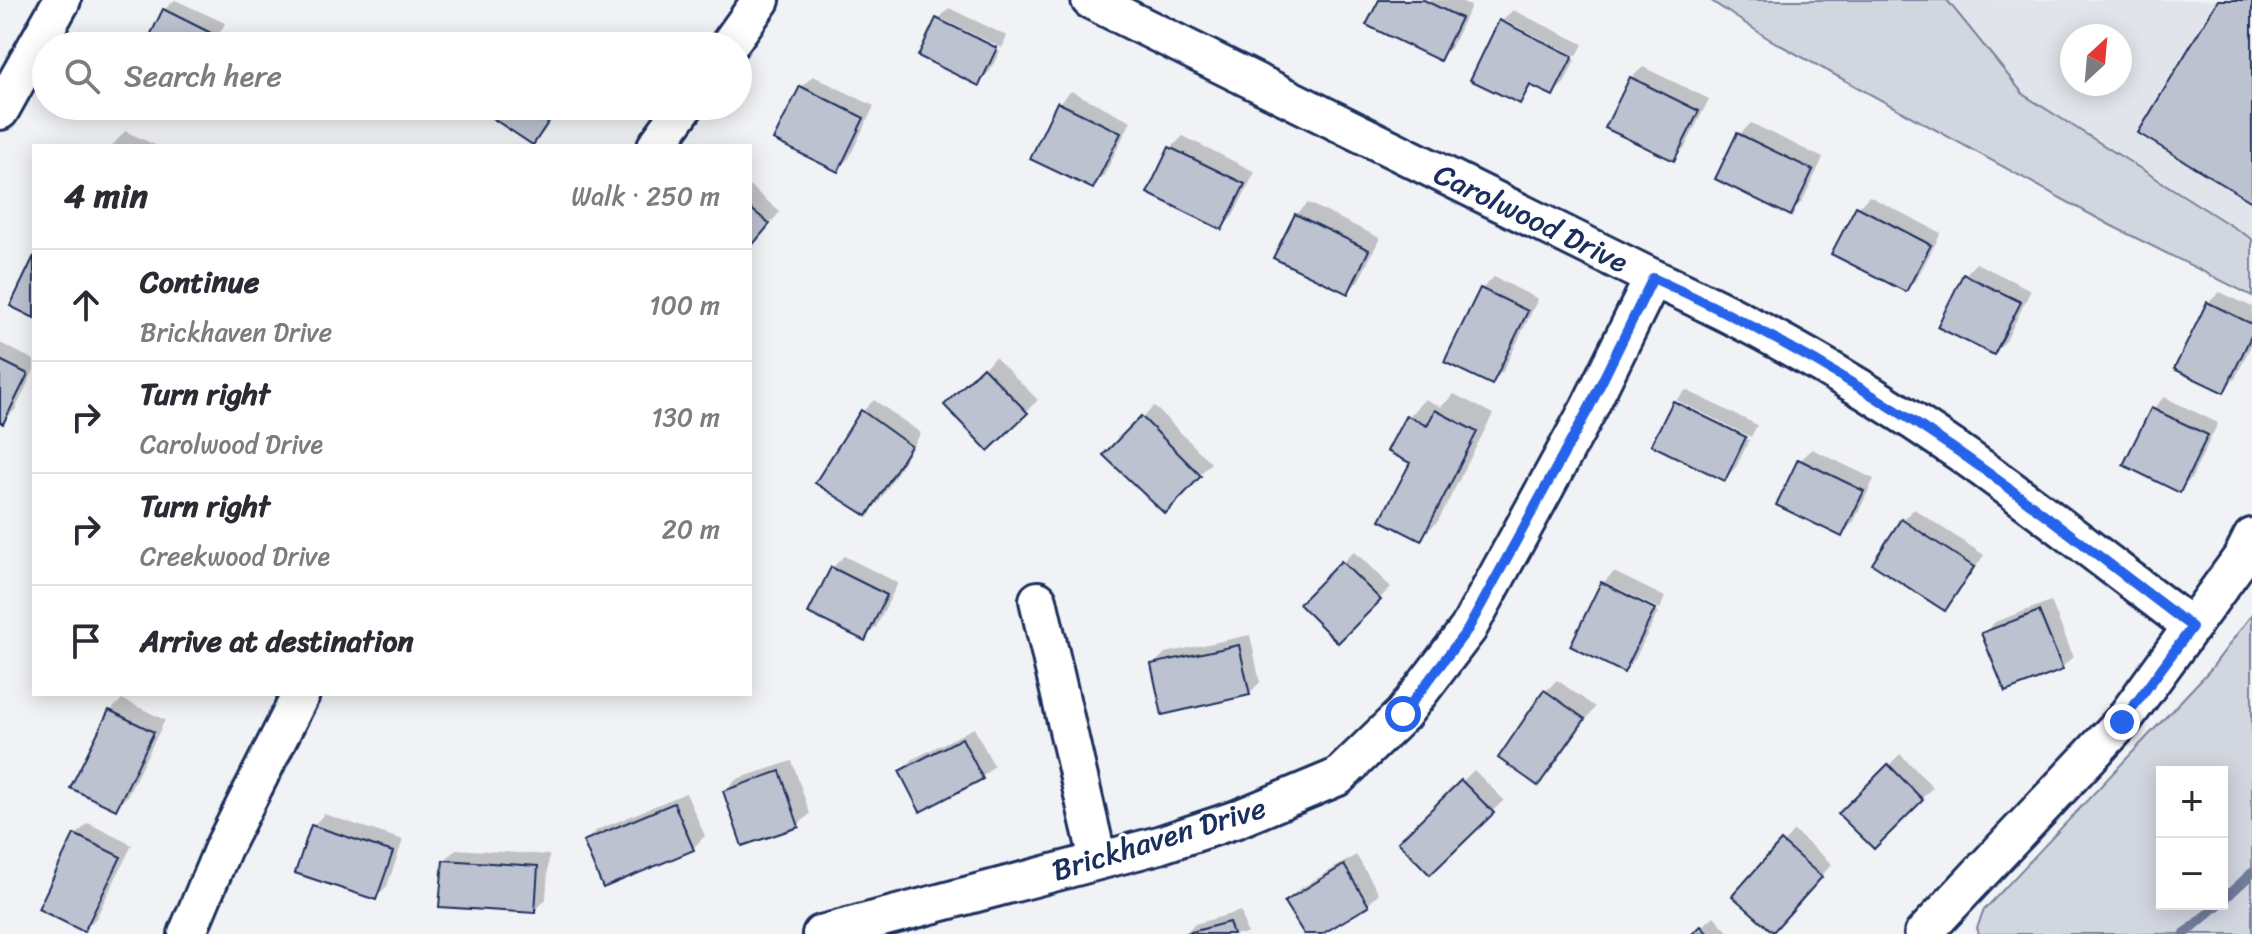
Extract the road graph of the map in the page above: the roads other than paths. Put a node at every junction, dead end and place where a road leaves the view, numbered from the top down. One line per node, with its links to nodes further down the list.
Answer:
1 (62, 0): 4 (street)
2 (761, 0): 5 (street)
3 (1090, 0): 10 (street, Carolwood Drive)
4 (44, 32)
5 (738, 32)
6 (32, 54): 7 (street)
7 (0, 111)
8 (675, 120): 9 (street)
9 (657, 144)
10 (1653, 278): 13 (street, Carolwood Drive); 15 (street, Brickhaven Drive)
11 (2252, 537): 13 (street)
12 (1038, 600): 15 (street)
13 (2192, 627): 18 (street)
14 (300, 696): 16 (street)
15 (1098, 860): 17 (street, Brickhaven Drive)
16 (197, 931)
17 (821, 934)
18 (1923, 934)

